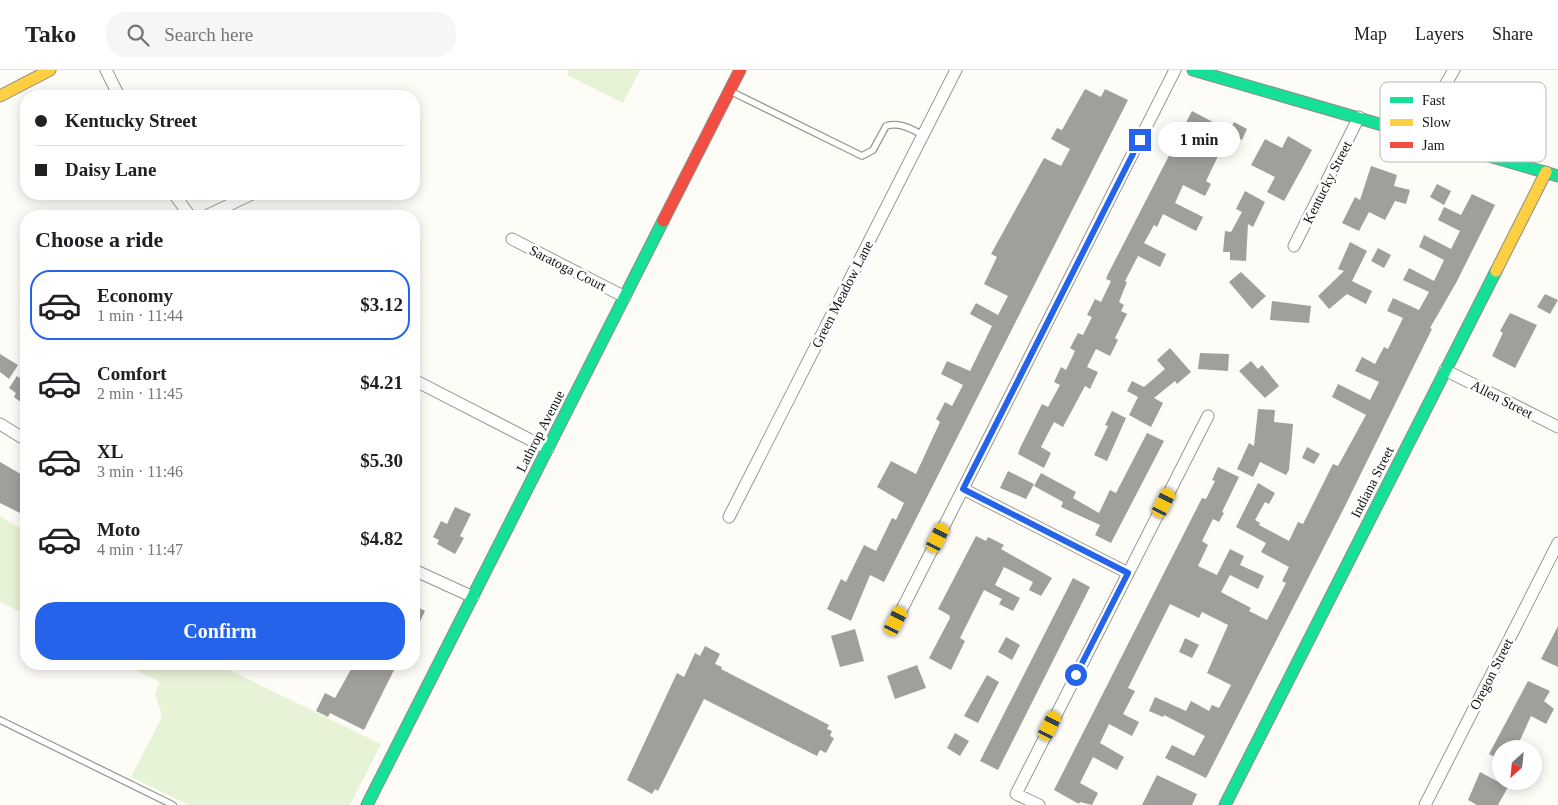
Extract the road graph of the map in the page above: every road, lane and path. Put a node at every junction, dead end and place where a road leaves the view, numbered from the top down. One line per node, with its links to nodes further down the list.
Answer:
1 (50, 70): 11 (street)
2 (106, 70): 9 (street)
3 (740, 70): 10 (street, Lathrop Avenue)
4 (956, 70): 14 (street, Green Meadow Lane)
5 (1175, 70): 30 (street)
6 (1193, 70): 12 (street)
7 (1454, 70): 8 (street)
8 (1447, 82)
9 (116, 90)
10 (730, 91): 14 (lane); 22 (street, Lathrop Avenue)
11 (0, 96)
12 (1359, 117): 13 (street); 21 (street, Kentucky Street)
13 (1380, 123)
14 (923, 135): 31 (street, Green Meadow Lane)
15 (1512, 162): 16 (street)
16 (1546, 172): 17 (street); 23 (street, Indiana Street)
17 (1558, 176)
18 (239, 200): 19 (street)
19 (219, 210)
20 (512, 239): 22 (street, Saratoga Court)
21 (1294, 246)
22 (625, 297): 29 (street, Lathrop Avenue)
23 (1446, 370): 27 (street, Allen Street); 41 (street, Indiana Street)
24 (420, 383): 29 (street)
25 (1208, 416): 34 (street)
26 (0, 424): 28 (street)
27 (1558, 427)
28 (20, 436)
29 (548, 449): 35 (street, Lathrop Avenue)
30 (963, 489): 34 (street); 36 (street)
31 (729, 517)
32 (1558, 543): 42 (street, Oregon Street)
33 (420, 573): 35 (street)
34 (1128, 573): 40 (street)
35 (472, 597): 39 (street, Lathrop Avenue)
36 (896, 621)
37 (0, 720): 38 (lane)
38 (173, 805)
39 (367, 805)
40 (1038, 805)
41 (1224, 805)
42 (1425, 805)

